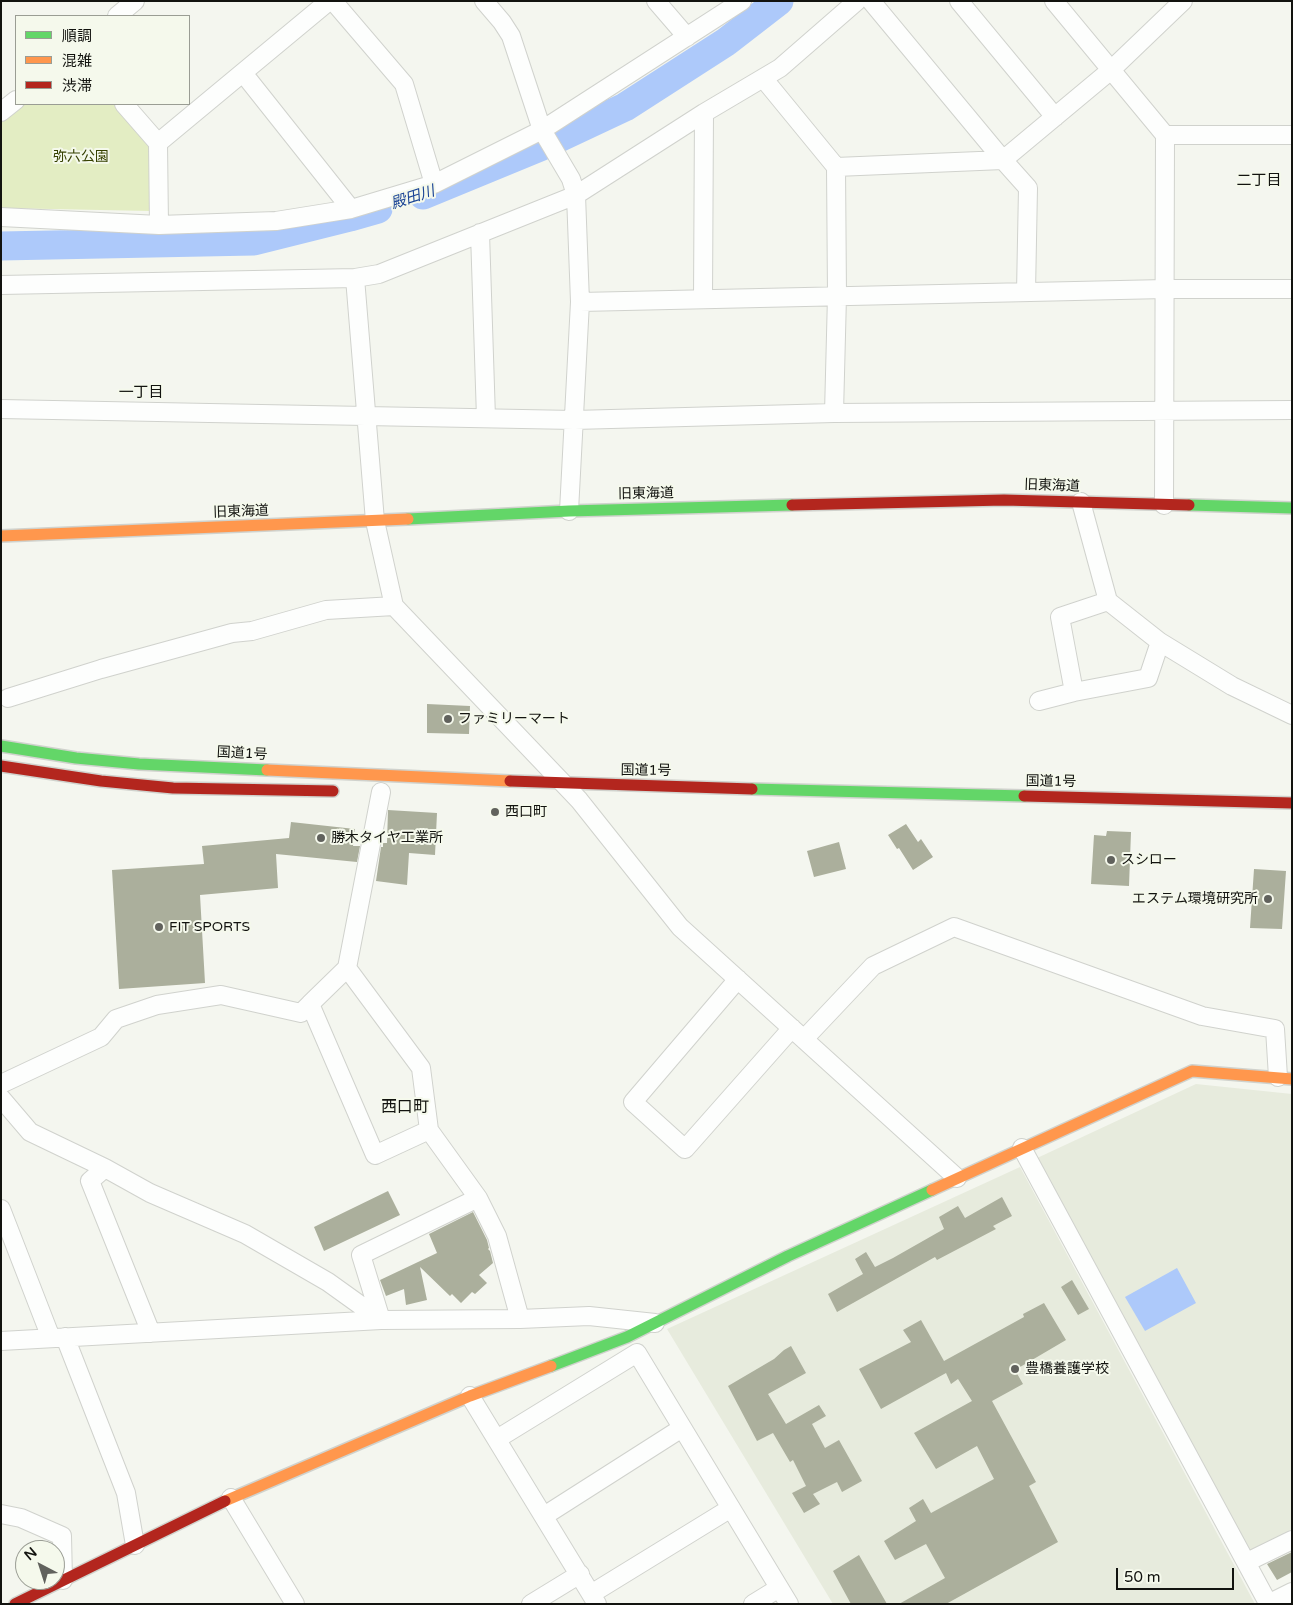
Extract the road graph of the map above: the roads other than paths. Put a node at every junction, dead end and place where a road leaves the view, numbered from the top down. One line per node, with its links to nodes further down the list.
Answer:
1 (135, 1): 12 (street)
2 (329, 1): 15 (street)
3 (333, 1): 28 (street)
4 (484, 1): 22 (street)
5 (656, 1): 13 (street)
6 (742, 1): 13 (street)
7 (857, 1): 16 (street)
8 (871, 1): 26 (street)
9 (959, 1): 21 (street)
10 (1054, 1): 14 (street)
11 (1183, 1): 14 (street)
12 (118, 15)
13 (687, 37): 22 (street)
14 (1111, 70): 21 (street); 23 (street)
15 (243, 73): 25 (street); 30 (street)
16 (764, 78): 20 (street); 27 (street)
17 (15, 101): 19 (street)
18 (125, 105): 25 (street)
19 (1, 112)
20 (704, 113): 29 (street); 40 (street)
21 (1055, 117): 26 (street)
22 (545, 134): 28 (street); 29 (street)
23 (1165, 135): 24 (street); 36 (street)
24 (1292, 135)
25 (158, 144): 32 (street)
26 (1003, 160): 27 (street); 38 (street)
27 (836, 167): 39 (street)
28 (434, 184): 30 (street)
29 (573, 187): 33 (street); 41 (street)
30 (351, 209): 32 (street)
31 (1, 217): 32 (street)
32 (159, 225)
33 (480, 233): 34 (street); 47 (street)
34 (355, 278): 35 (street); 46 (street)
35 (1, 285)
36 (1165, 289): 37 (street); 38 (street); 44 (street)
37 (1292, 290)
38 (1026, 292): 39 (street)
39 (837, 296): 40 (street); 45 (street)
40 (703, 299): 41 (street)
41 (580, 302): 48 (street)
42 (1, 409): 46 (street)
43 (1292, 410): 44 (street)
44 (1164, 411): 45 (street); 50 (street)
45 (834, 413): 48 (street)
46 (367, 415): 47 (street); 53 (street)
47 (486, 418): 48 (street)
48 (574, 420): 52 (street)
49 (1081, 502): 50 (main road, 旧東海道); 52 (main road, 旧東海道); 55 (street)
50 (1164, 505): 51 (main road, 旧東海道)
51 (1292, 508)
52 (569, 511): 53 (main road, 旧東海道)
53 (375, 521): 54 (main road, 旧東海道); 56 (street)
54 (1, 536)
55 (1108, 601): 57 (street); 58 (street)
56 (394, 606): 59 (street); 66 (street)
57 (1160, 642): 58 (street); 61 (street)
58 (1074, 692): 60 (street)
59 (8, 698)
60 (1039, 701)
61 (1292, 715)
62 (1, 746): 66 (main road, 国道1号)
63 (1, 766): 64 (main road)
64 (341, 792)
65 (381, 792): 70 (street)
66 (562, 792): 67 (street); 69 (main road, 国道1号)
67 (579, 800): 68 (main road); 71 (street)
68 (599, 801)
69 (1292, 803)
70 (347, 968): 72 (street); 77 (street)
71 (738, 979): 73 (street); 73 (street)
72 (310, 1004): 75 (street); 77 (street)
73 (798, 1034): 74 (street); 80 (street)
74 (1285, 1078): 78 (main road)
75 (1, 1084)
76 (1, 1098): 79 (street)
77 (429, 1130): 81 (street)
78 (1022, 1148): 80 (main road); 99 (street)
79 (105, 1168): 84 (street); 86 (street)
80 (957, 1178): 85 (main road)
81 (478, 1198): 83 (street); 84 (street)
82 (1, 1209): 87 (street)
83 (520, 1319): 84 (street); 85 (street)
84 (381, 1320): 86 (street)
85 (655, 1323): 89 (main road)
86 (151, 1332): 87 (street)
87 (58, 1338): 88 (street); 98 (street)
88 (1, 1341)
89 (470, 1396): 91 (street); 92 (main road)
90 (682, 1428): 91 (street); 93 (street); 95 (street)
91 (497, 1439): 95 (street)
92 (231, 1498): 98 (main road); 107 (street)
93 (731, 1508): 102 (street); 105 (street)
94 (1, 1514): 96 (street)
95 (544, 1516): 100 (street)
96 (62, 1540)
97 (1292, 1540): 99 (street)
98 (135, 1545): 101 (main road)
99 (1247, 1562): 111 (street)
100 (580, 1574): 105 (street); 108 (street)
101 (65, 1579)
102 (780, 1588): 109 (street); 110 (street)
103 (44, 1590): 106 (main road)
104 (1292, 1592): 111 (street)
105 (594, 1599)
106 (17, 1604)
107 (295, 1604)
108 (531, 1604)
109 (753, 1604)
110 (789, 1604)
111 (1268, 1604)

